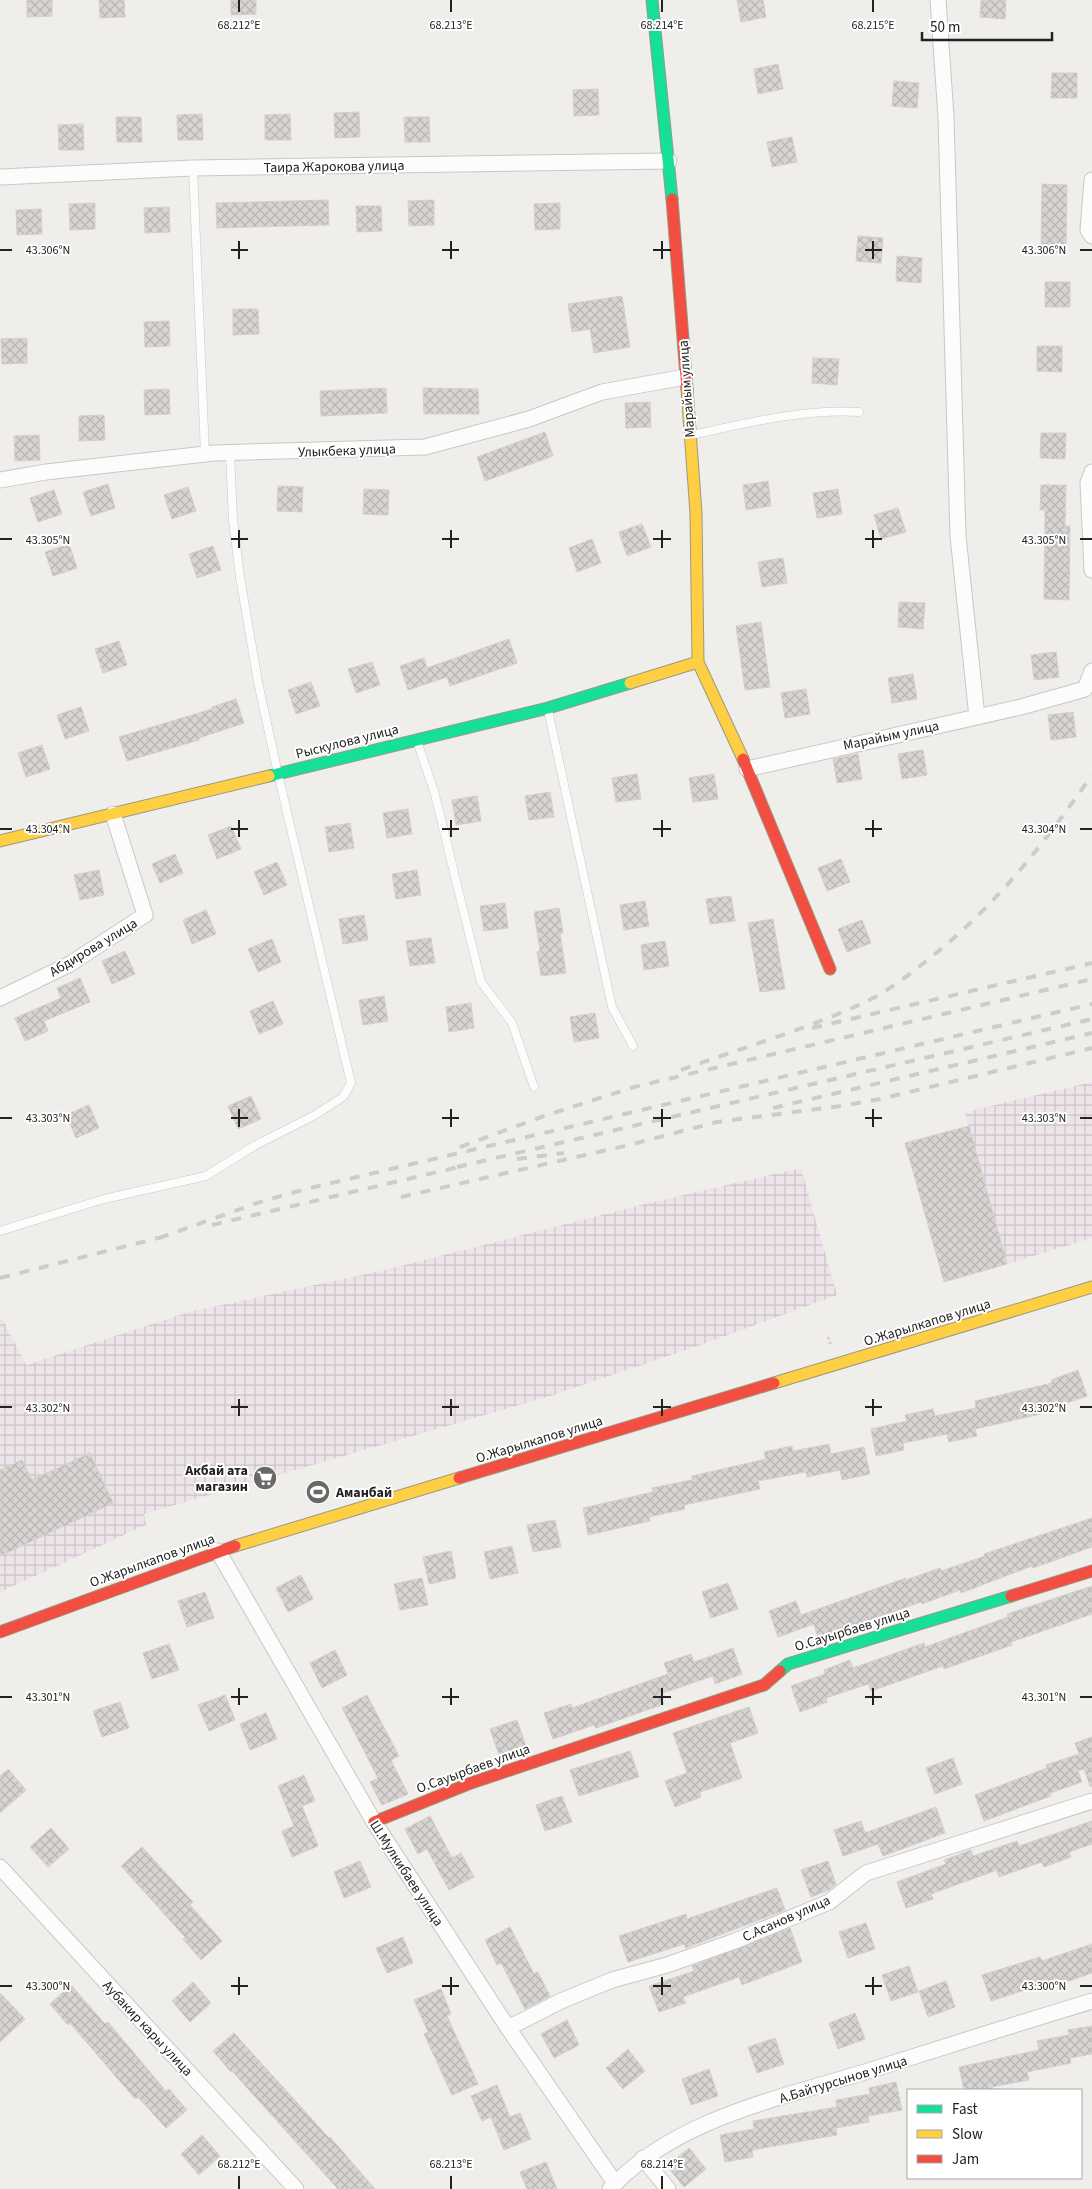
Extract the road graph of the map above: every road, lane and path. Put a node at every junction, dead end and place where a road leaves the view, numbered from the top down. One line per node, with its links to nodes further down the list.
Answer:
1 (652, 0): 3 (street, Марайым улица)
2 (938, 0): 19 (street)
3 (669, 161): 4 (street, Таира Жарокова улица); 8 (street, Марайым улица)
4 (193, 168): 5 (street, Таира Жарокова улица); 12 (lane)
5 (0, 177)
6 (1092, 180): 7 (street)
7 (1092, 236)
8 (685, 377): 10 (street, Марайым улица); 11 (street, Улыкбека улица)
9 (859, 412): 10 (lane)
10 (690, 435): 16 (street, Марайым улица)
11 (230, 453): 12 (street, Улыкбека улица); 22 (lane)
12 (205, 454): 14 (street, Улыкбека улица)
13 (1092, 472): 15 (street)
14 (0, 480)
15 (1092, 570)
16 (698, 662): 18 (street, Рыскулова улица); 21 (street, Марайым улица)
17 (1092, 671): 19 (street, Марайым улица)
18 (548, 708): 20 (street, Рыскулова улица); 27 (lane)
19 (977, 716): 21 (street, Марайым улица)
20 (417, 740): 22 (street, Рыскулова улица); 28 (lane)
21 (747, 769): 25 (street, Марайым улица)
22 (278, 774): 23 (street, Рыскулова улица); 29 (lane)
23 (114, 814): 24 (street, Рыскулова улица); 26 (street, Абдирова улица)
24 (0, 842)
25 (830, 970)
26 (0, 998)
27 (632, 1046)
28 (534, 1087)
29 (0, 1231)
30 (1092, 1288): 31 (street, О.Жарылкапов улица)
31 (218, 1551): 33 (street, О.Жарылкапов улица); 35 (street, Ш.Мулкибаев улица)
32 (1092, 1571): 35 (street, О.Сауырбаев улица)
33 (0, 1632)
34 (1092, 1801): 38 (street, С.Асанов улица)
35 (374, 1822): 38 (street, Ш.Мулкибаев улица)
36 (0, 1867): 41 (street, Аубакир кары улица)
37 (1092, 2001): 39 (street, А.Байтурсынов улица)
38 (508, 2028): 40 (street, Ш.Мулкибаев улица)
39 (644, 2158): 40 (street, А.Байтурсынов улица); 42 (street)
40 (613, 2186)
41 (296, 2189)
42 (668, 2189)

